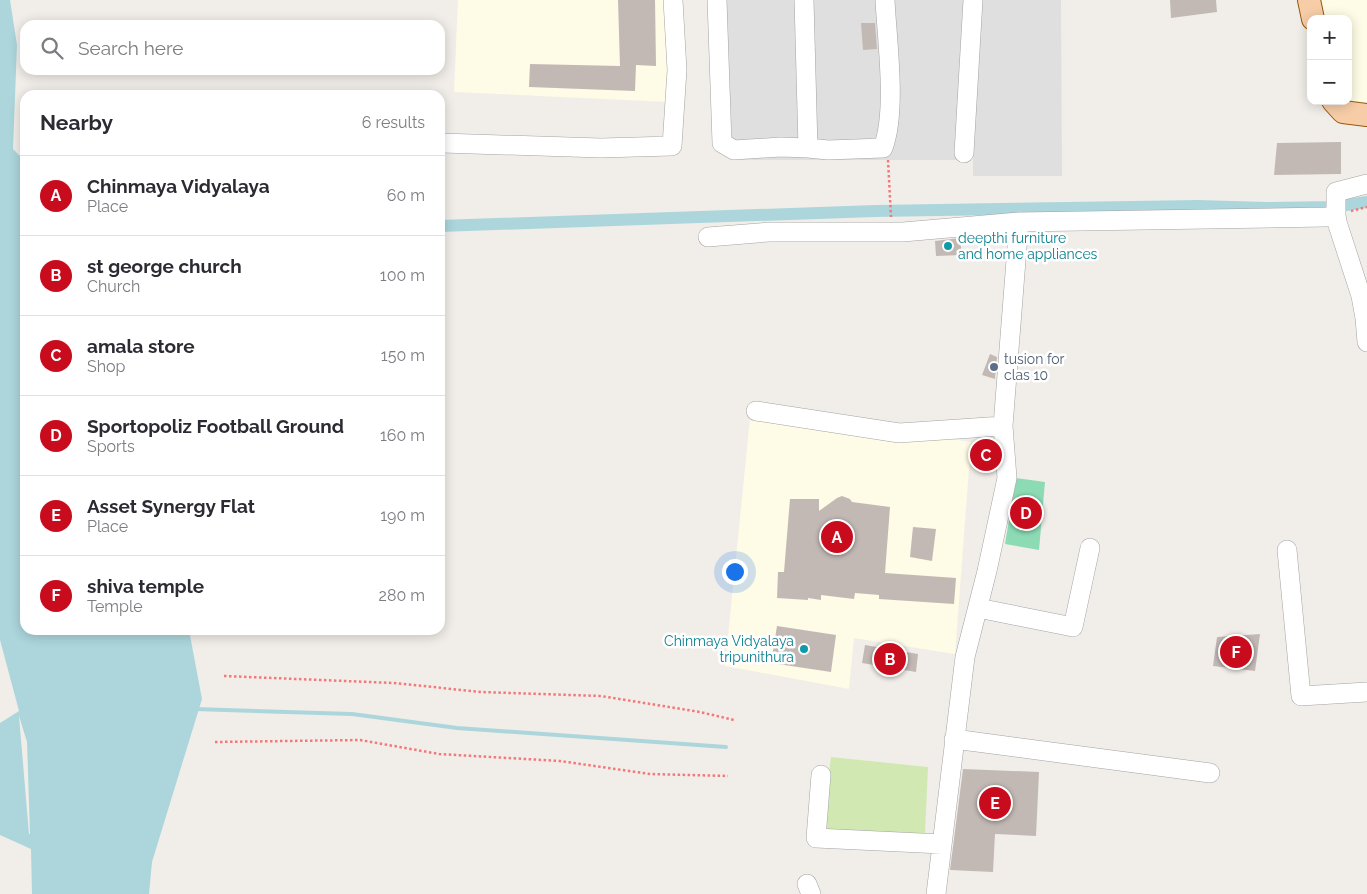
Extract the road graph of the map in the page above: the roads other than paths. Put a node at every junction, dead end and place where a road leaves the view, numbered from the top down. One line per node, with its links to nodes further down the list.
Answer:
1 (673, 0): 10 (street)
2 (717, 0): 11 (street)
3 (804, 0): 11 (street)
4 (885, 0): 11 (street)
5 (973, 0): 12 (street)
6 (1308, 0): 7 (main road)
7 (1312, 15)
8 (1337, 105): 9 (main road)
9 (1367, 115)
10 (445, 143)
11 (808, 148)
12 (964, 153)
13 (1367, 184): 14 (street)
14 (1337, 209): 15 (street); 17 (street)
15 (1018, 222): 16 (street); 19 (street)
16 (708, 237)
17 (1367, 342)
18 (756, 411): 19 (street)
19 (1003, 426): 22 (street)
20 (1090, 548): 22 (street)
21 (1287, 550): 23 (street)
22 (978, 608): 24 (street)
23 (1367, 692)
24 (954, 739): 25 (street); 27 (street)
25 (1210, 773)
26 (821, 775): 27 (street)
27 (942, 844): 28 (street)
28 (936, 894)

